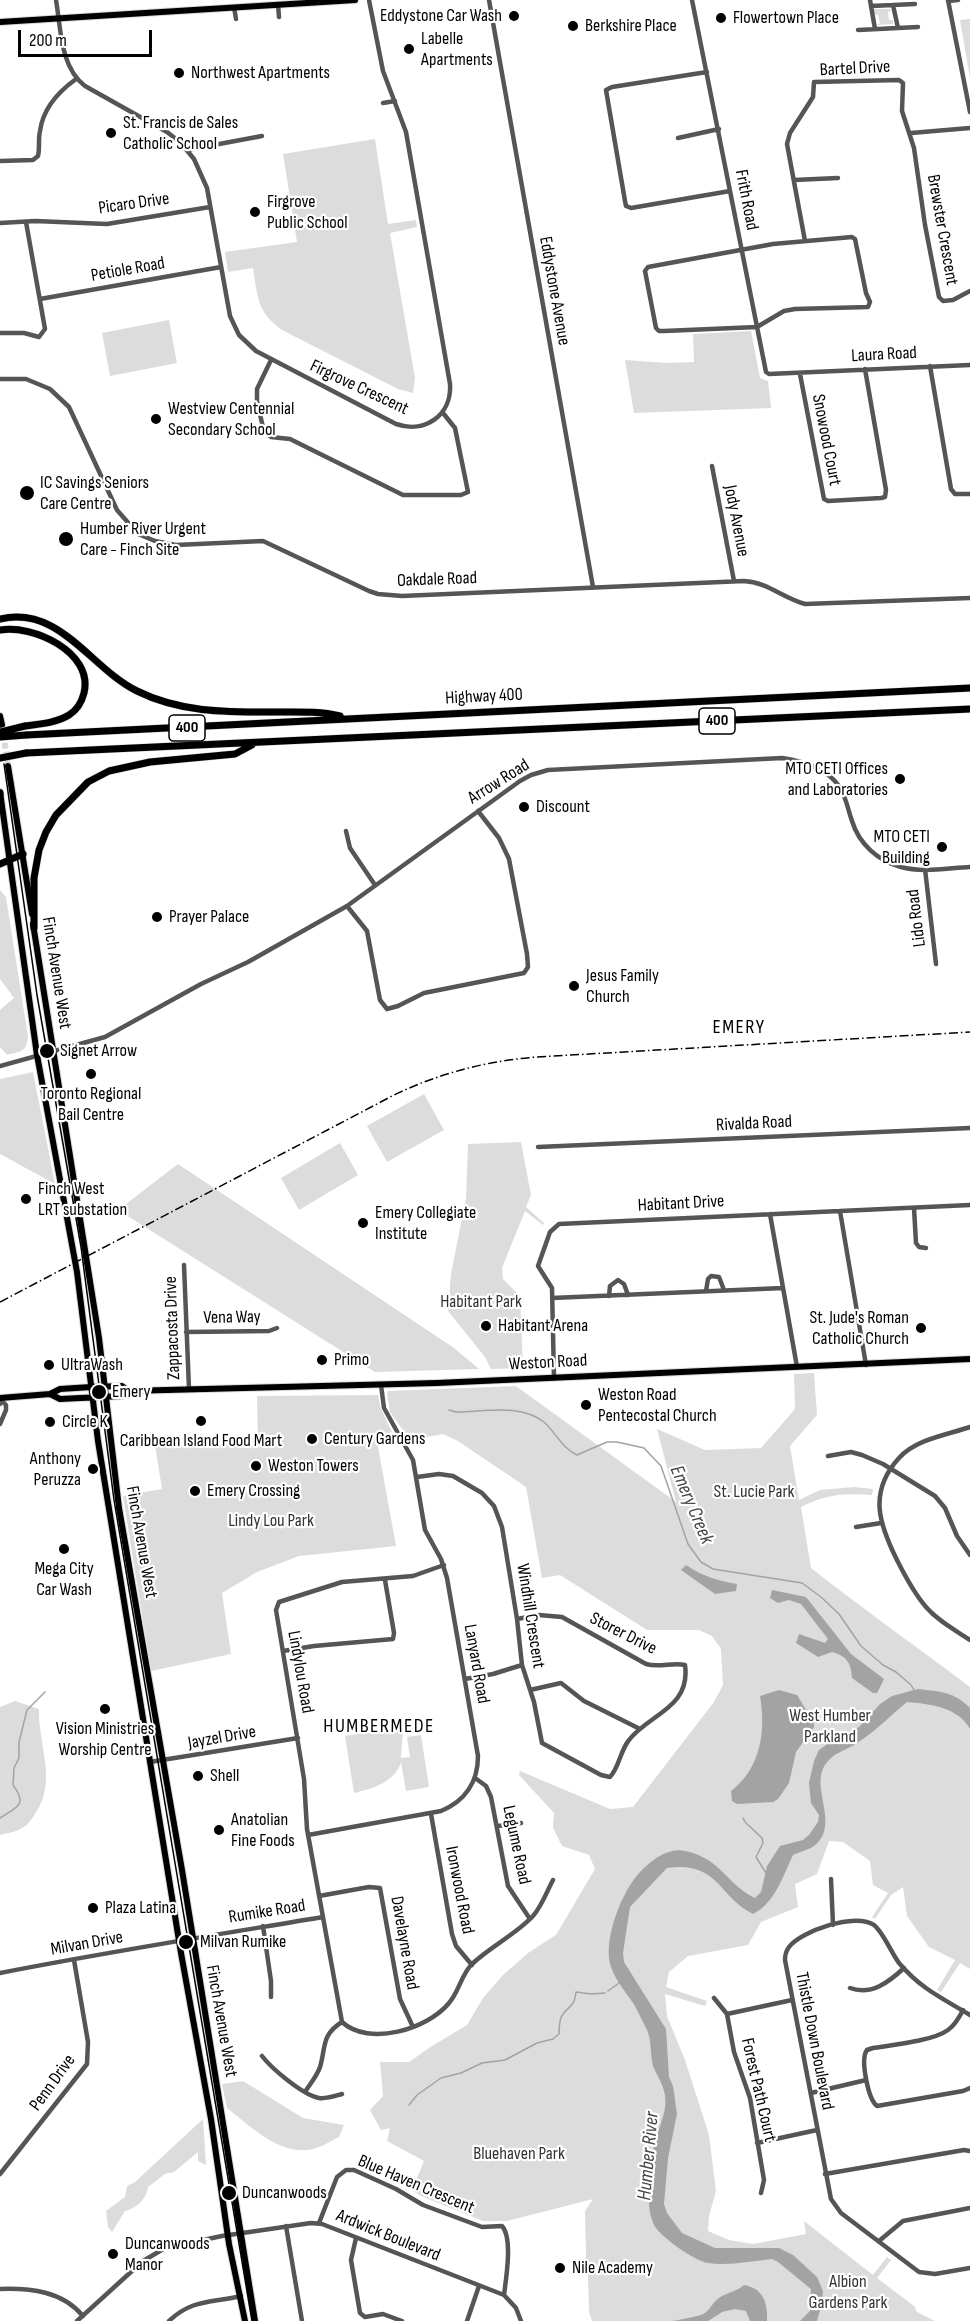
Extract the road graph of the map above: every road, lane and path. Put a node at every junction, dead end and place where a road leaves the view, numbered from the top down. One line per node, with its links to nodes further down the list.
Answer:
1 (56, 0): 14 (street)
2 (354, 0): 9 (main road)
3 (369, 0): 23 (street)
4 (489, 0): 56 (street, Eddystone Avenue)
5 (692, 0): 21 (street, Frith Road)
6 (948, 0): 7 (street); 25 (street)
7 (958, 0)
8 (871, 3): 11 (street); 19 (street)
9 (279, 4): 12 (main road); 13 (street)
10 (915, 4): 11 (street)
11 (893, 5): 18 (street)
12 (234, 6): 14 (main road); 15 (street)
13 (279, 16)
14 (59, 18): 16 (main road); 22 (street)
15 (236, 19)
16 (0, 22)
17 (918, 27): 18 (street)
18 (898, 28): 19 (street)
19 (875, 29): 20 (street)
20 (858, 30)
21 (707, 72): 27 (street, Frith Road); 35 (street)
22 (76, 79): 31 (street, Firgrove Crescent); 32 (street)
23 (395, 101): 24 (street); 52 (street)
24 (383, 103)
25 (970, 112)
26 (970, 128): 28 (street)
27 (718, 129): 30 (street); 35 (street, Frith Road)
28 (910, 133): 34 (street, Bartel Drive); 42 (street, Brewster Crescent)
29 (262, 136): 31 (street)
30 (678, 138)
31 (187, 150): 36 (street, Firgrove Crescent)
32 (0, 161)
33 (838, 178): 34 (street)
34 (794, 180): 39 (street, Bartel Drive)
35 (730, 191): 40 (street, Frith Road)
36 (210, 207): 37 (street, Picaro Drive); 41 (street, Firgrove Crescent)
37 (26, 222): 38 (street, Picaro Drive); 43 (street)
38 (0, 223)
39 (805, 241): 40 (street); 44 (street)
40 (742, 250): 44 (street, Frith Road); 44 (street)
41 (221, 267): 43 (street, Petiole Road); 46 (street, Firgrove Crescent)
42 (970, 291)
43 (40, 299): 45 (street)
44 (758, 327): 50 (street, Frith Road)
45 (0, 333)
46 (271, 360): 52 (street, Firgrove Crescent); 52 (street)
47 (970, 365): 48 (street, Laura Road)
48 (930, 366): 49 (street, Laura Road); 54 (street)
49 (865, 369): 50 (street, Laura Road); 50 (street, Snowood Court)
50 (800, 374)
51 (0, 379): 56 (street, Oakdale Road)
52 (443, 413)
53 (712, 466): 55 (street, Jody Avenue)
54 (970, 494)
55 (734, 581): 56 (street, Oakdale Road); 57 (street, Oakdale Road)
56 (592, 587)
57 (970, 598)
58 (0, 619): 63 (highway)
59 (0, 630): 64 (highway, bridge)
60 (970, 688): 63 (highway, Highway 400 / 400)
61 (970, 709): 65 (highway, Highway 400 / 400)
62 (0, 716): 64 (main road)
63 (348, 718): 64 (highway, Highway 400 / 400, bridge)
64 (0, 731)
65 (254, 743): 66 (highway, Highway 400 / 400, bridge); 78 (highway)
66 (0, 756)
67 (8, 766): 71 (main road, Finch Avenue West)
68 (0, 793): 72 (main road, Finch Avenue West)
69 (478, 810): 75 (street, Arrow Road); 76 (street, Arrow Road); 77 (street)
70 (346, 831): 76 (street)
71 (23, 854): 72 (highway); 78 (main road, Finch Avenue West)
72 (10, 860): 73 (highway); 81 (main road, Finch Avenue West)
73 (0, 864)
74 (970, 867): 75 (street, Arrow Road)
75 (925, 869): 79 (street, Lido Road)
76 (375, 885): 77 (street, Arrow Road)
77 (347, 906): 80 (street, Arrow Road)
78 (34, 928): 80 (main road, Finch Avenue West)
79 (936, 964)
80 (52, 1051): 81 (street, Arrow Road); 105 (main road, Finch Avenue West)
81 (37, 1055): 82 (street, Arrow Road); 104 (main road, Finch Avenue West)
82 (0, 1066)
83 (970, 1128): 84 (street, Rivalda Road)
84 (538, 1147)
85 (970, 1206): 86 (street, Habitant Drive)
86 (914, 1208): 87 (street, Habitant Drive); 89 (street)
87 (840, 1211): 88 (street, Habitant Drive); 100 (street)
88 (770, 1214): 91 (street); 96 (street, Habitant Drive)
89 (926, 1248)
90 (184, 1265): 98 (street, Zappacosta Drive)
91 (783, 1288): 92 (street); 101 (street)
92 (724, 1290): 93 (street); 93 (street)
93 (706, 1291): 94 (street)
94 (628, 1295): 95 (street); 95 (street)
95 (609, 1296): 96 (street)
96 (552, 1298): 102 (street, Habitant Drive)
97 (277, 1328): 98 (street, Vena Way)
98 (186, 1332): 106 (street, Zappacosta Drive)
99 (970, 1359): 100 (main road, Weston Road)
100 (866, 1365): 101 (main road, Weston Road)
101 (797, 1367): 102 (main road, Weston Road)
102 (554, 1378): 103 (main road, Weston Road)
103 (381, 1385): 106 (main road, Weston Road); 117 (street, Lanyard Road)
104 (91, 1387): 105 (main road, Weston Road); 108 (main road, Weston Road); 109 (main road, Finch Avenue West)
105 (105, 1387): 107 (main road, Weston Road); 110 (main road, Finch Avenue West)
106 (189, 1389): 107 (main road, Weston Road)
107 (128, 1391): 110 (main road, Weston Road)
108 (50, 1394): 109 (main road, Weston Road); 111 (main road, Weston Road)
109 (92, 1396): 110 (main road, Weston Road); 131 (main road, Finch Avenue West)
110 (105, 1396): 132 (main road, Finch Avenue West)
111 (1, 1400): 112 (street)
112 (2, 1412): 113 (street)
113 (0, 1424)
114 (970, 1427): 116 (street)
115 (828, 1456): 116 (street)
116 (891, 1470): 118 (street); 120 (street)
117 (417, 1477): 121 (street, Lanyard Road); 123 (street, Windhill Crescent)
118 (881, 1524): 119 (street); 124 (street)
119 (856, 1527)
120 (970, 1555)
121 (444, 1565): 122 (street, Lindylou Road); 127 (street, Lanyard Road)
122 (385, 1580): 125 (street, Lindylou Road); 125 (street)
123 (517, 1619): 126 (street, Windhill Crescent); 129 (street, Storer Drive)
124 (970, 1641)
125 (283, 1651): 130 (street, Lindylou Road)
126 (522, 1665): 127 (street); 128 (street, Windhill Crescent)
127 (465, 1679): 133 (street, Lanyard Road)
128 (530, 1690): 129 (street); 134 (street, Windhill Crescent)
129 (640, 1729): 134 (street, Storer Drive)
130 (298, 1738): 132 (street, Jayzel Drive); 138 (street, Lindylou Road)
131 (150, 1762): 132 (street, Jayzel Drive); 147 (main road, Finch Avenue West)
132 (162, 1762): 146 (main road, Finch Avenue West)
133 (475, 1778): 135 (street); 137 (street, Legume Road)
134 (610, 1778)
135 (431, 1814): 138 (street); 149 (street, Ironwood Road)
136 (521, 1823): 137 (street)
137 (498, 1826): 143 (street, Legume Road)
138 (308, 1835): 141 (street, Lindylou Road)
139 (831, 1879): 144 (street)
140 (553, 1880): 143 (street)
141 (319, 1896): 142 (street, Lindylou Road); 160 (street, Davelayne Road)
142 (322, 1917): 145 (street, Rumike Road); 159 (street, Lindylou Road)
143 (530, 1919): 149 (street)
144 (833, 1925): 150 (street, Thistle Down Boulevard); 155 (street, Thistle Down Boulevard)
145 (263, 1926): 146 (street, Rumike Road); 153 (street)
146 (193, 1938): 147 (street, Rumike Road); 176 (main road, Finch Avenue West)
147 (180, 1941): 148 (street, Milvan Drive); 177 (main road, Finch Avenue West)
148 (74, 1960): 151 (street, Milvan Drive); 170 (street, Penn Drive)
149 (472, 1965): 160 (street)
150 (904, 1968): 152 (street); 156 (street, Thistle Down Boulevard)
151 (0, 1973)
152 (850, 1988)
153 (271, 1996)
154 (714, 1998): 157 (street, Forest Path Court)
155 (792, 2000): 157 (street); 165 (street, Thistle Down Boulevard)
156 (963, 2010): 158 (street, Thistle Down Boulevard); 162 (street)
157 (727, 2014): 168 (street, Forest Path Court)
158 (970, 2015)
159 (342, 2022): 160 (street); 164 (street)
160 (412, 2027)
161 (262, 2056): 164 (street)
162 (866, 2079): 163 (street); 165 (street)
163 (970, 2088)
164 (305, 2092): 166 (street)
165 (811, 2093): 167 (street, Thistle Down Boulevard)
166 (342, 2094)
167 (817, 2130): 168 (street); 171 (street, Thistle Down Boulevard)
168 (757, 2142): 172 (street, Forest Path Court)
169 (970, 2151): 171 (street)
170 (0, 2174)
171 (825, 2174): 179 (street, Thistle Down Boulevard)
172 (761, 2193)
173 (970, 2208): 179 (street)
174 (319, 2223): 175 (street, Ardwick Boulevard); 178 (street, Ardwick Boulevard); 183 (street, Blue Haven Crescent)
175 (286, 2226): 176 (street, Ardwick Boulevard); 190 (street)
176 (242, 2233): 177 (street, Ardwick Boulevard); 189 (main road, Finch Avenue West)
177 (228, 2236): 184 (main road, Finch Avenue West); 185 (street, Ardwick Boulevard)
178 (356, 2238): 181 (street, Ardwick Boulevard); 191 (street)
179 (879, 2241): 180 (street, Thistle Down Boulevard)
180 (970, 2268)
181 (479, 2286): 183 (street, Ardwick Boulevard); 192 (street)
182 (0, 2289): 185 (street)
183 (504, 2295): 193 (street)
184 (241, 2296): 187 (street); 188 (main road, Finch Avenue West)
185 (83, 2316): 186 (street, Ardwick Boulevard)
186 (77, 2321)
187 (169, 2321)
188 (245, 2321)
189 (255, 2321)
190 (303, 2321)
191 (402, 2321)
192 (466, 2321)
193 (520, 2321)

